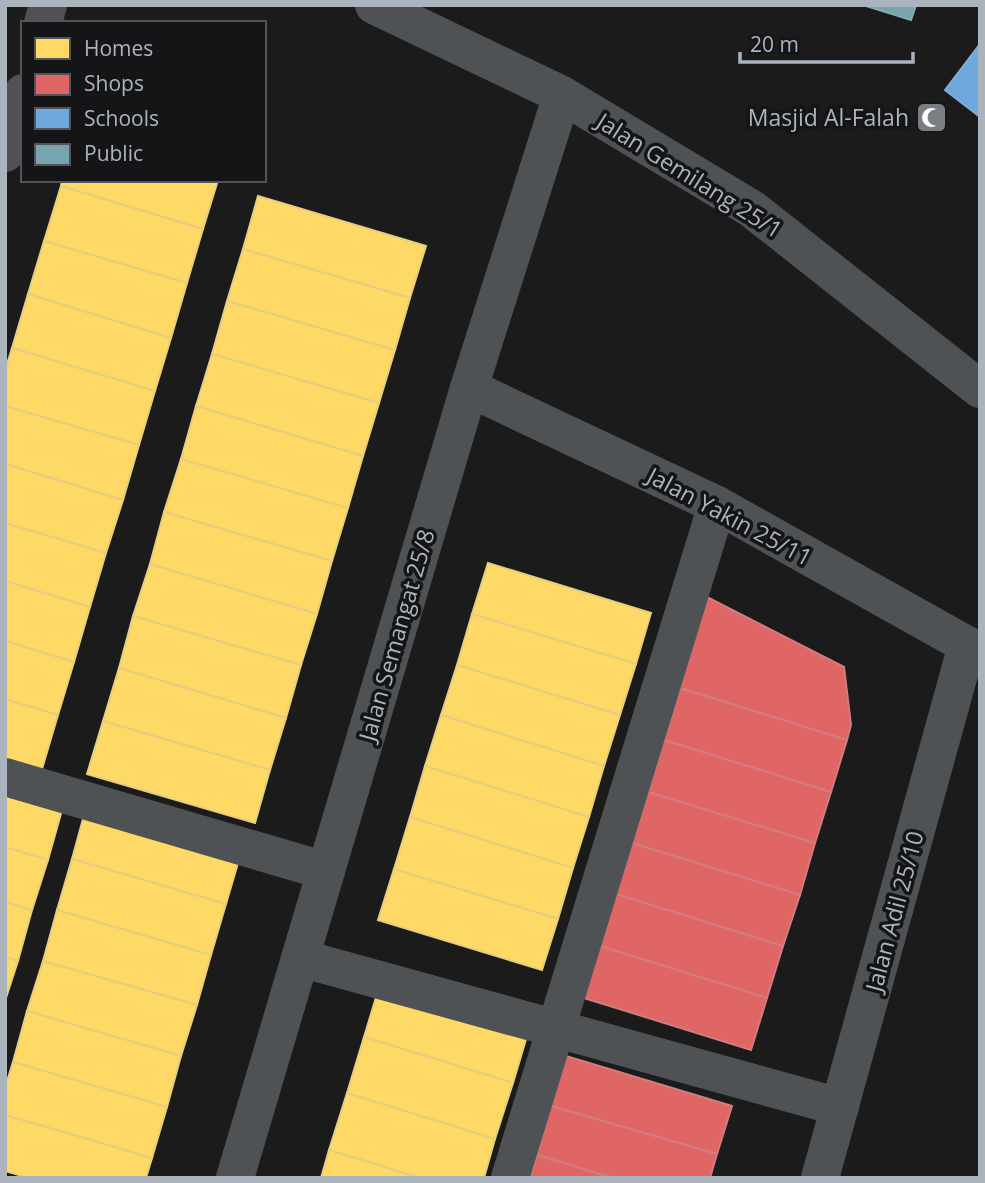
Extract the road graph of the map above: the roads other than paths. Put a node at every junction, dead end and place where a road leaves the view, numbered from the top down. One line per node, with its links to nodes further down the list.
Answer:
1 (374, 5): 2 (street, Jalan Gemilang 25/1)
2 (562, 95): 5 (street, Jalan Semangat 25/8); 6 (street, Jalan Gemilang 25/1)
3 (21, 100): 4 (street)
4 (5, 153)
5 (469, 388): 7 (street, Jalan Yakin 25/11); 10 (street, Jalan Semangat 25/8)
6 (980, 389)
7 (717, 505): 8 (street, Jalan Yakin 25/11); 12 (street)
8 (973, 653): 13 (street, Jalan Adil 25/10)
9 (5, 777): 10 (street)
10 (326, 871): 11 (street, Jalan Semangat 25/8)
11 (300, 958): 12 (street); 14 (street, Jalan Semangat 25/8)
12 (556, 1029): 13 (street); 15 (street)
13 (840, 1107): 16 (street, Jalan Adil 25/10)
14 (235, 1178)
15 (510, 1178)
16 (821, 1178)

